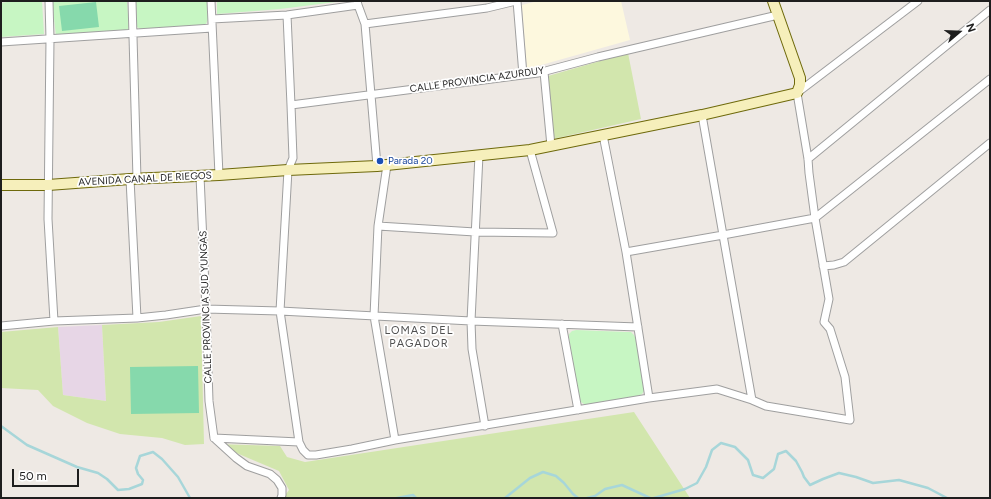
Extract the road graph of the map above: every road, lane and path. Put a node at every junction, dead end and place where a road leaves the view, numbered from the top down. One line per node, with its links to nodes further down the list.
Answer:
1 (49, 1): 16 (street)
2 (132, 1): 15 (street)
3 (211, 1): 12 (street)
4 (517, 1): 7 (street); 19 (street)
5 (773, 1): 11 (street)
6 (918, 1): 21 (street)
7 (506, 2): 13 (street)
8 (357, 3): 10 (street); 13 (street)
9 (990, 10): 30 (street)
10 (286, 15): 12 (street); 23 (street)
11 (778, 15): 18 (street, CALLE PROVINCIA AZURDUY); 21 (street)
12 (212, 19): 14 (street)
13 (365, 24): 22 (street)
14 (212, 28): 15 (street); 33 (street)
15 (133, 33): 16 (street); 35 (street)
16 (50, 39): 17 (street); 36 (street)
17 (1, 42)
18 (544, 72): 19 (street, CALLE PROVINCIA AZURDUY); 27 (street)
19 (523, 75): 22 (street, CALLE PROVINCIA AZURDUY)
20 (990, 79): 38 (street)
21 (796, 93): 24 (street, AVENIDA CANAL DE RIEGOS); 30 (street)
22 (371, 95): 23 (street, CALLE PROVINCIA AZURDUY); 31 (street)
23 (291, 105): 32 (street)
24 (702, 115): 25 (street, AVENIDA CANAL DE RIEGOS); 41 (street)
25 (603, 135): 27 (street, AVENIDA CANAL DE RIEGOS); 42 (street)
26 (990, 143): 43 (street)
27 (551, 146): 28 (street, AVENIDA CANAL DE RIEGOS)
28 (530, 150): 29 (street, AVENIDA CANAL DE RIEGOS); 40 (street)
29 (479, 156): 31 (street, AVENIDA CANAL DE RIEGOS); 40 (street)
30 (808, 159): 38 (street)
31 (382, 165): 32 (street, AVENIDA CANAL DE RIEGOS); 39 (street)
32 (288, 170): 33 (street, AVENIDA CANAL DE RIEGOS); 45 (street)
33 (219, 175): 34 (street, AVENIDA CANAL DE RIEGOS)
34 (200, 176): 35 (street, AVENIDA CANAL DE RIEGOS); 44 (street, CALLE PROVINCIA SUD YUNGAS)
35 (133, 179): 36 (street, AVENIDA CANAL DE RIEGOS); 47 (street)
36 (48, 184): 37 (street, AVENIDA CANAL DE RIEGOS); 48 (street)
37 (1, 185)
38 (815, 218): 41 (street); 43 (street)
39 (378, 226): 40 (street); 46 (street)
40 (475, 232): 49 (street)
41 (723, 235): 42 (street); 54 (street)
42 (626, 252): 52 (street)
43 (823, 266): 54 (street)
44 (206, 309): 45 (street); 47 (street); 57 (street, CALLE PROVINCIA SUD YUNGAS)
45 (280, 311): 46 (street); 59 (street)
46 (374, 316): 49 (street); 58 (street)
47 (137, 318): 48 (street)
48 (54, 321): 51 (street)
49 (471, 321): 50 (street); 56 (street)
50 (562, 324): 52 (street); 55 (street)
51 (1, 326)
52 (638, 327): 53 (street)
53 (649, 398): 54 (street); 55 (street)
54 (752, 400)
55 (578, 410): 56 (street)
56 (485, 426): 58 (street)
57 (214, 438): 59 (street); 60 (street)
58 (395, 440): 59 (street)
59 (299, 442)
60 (281, 498)

